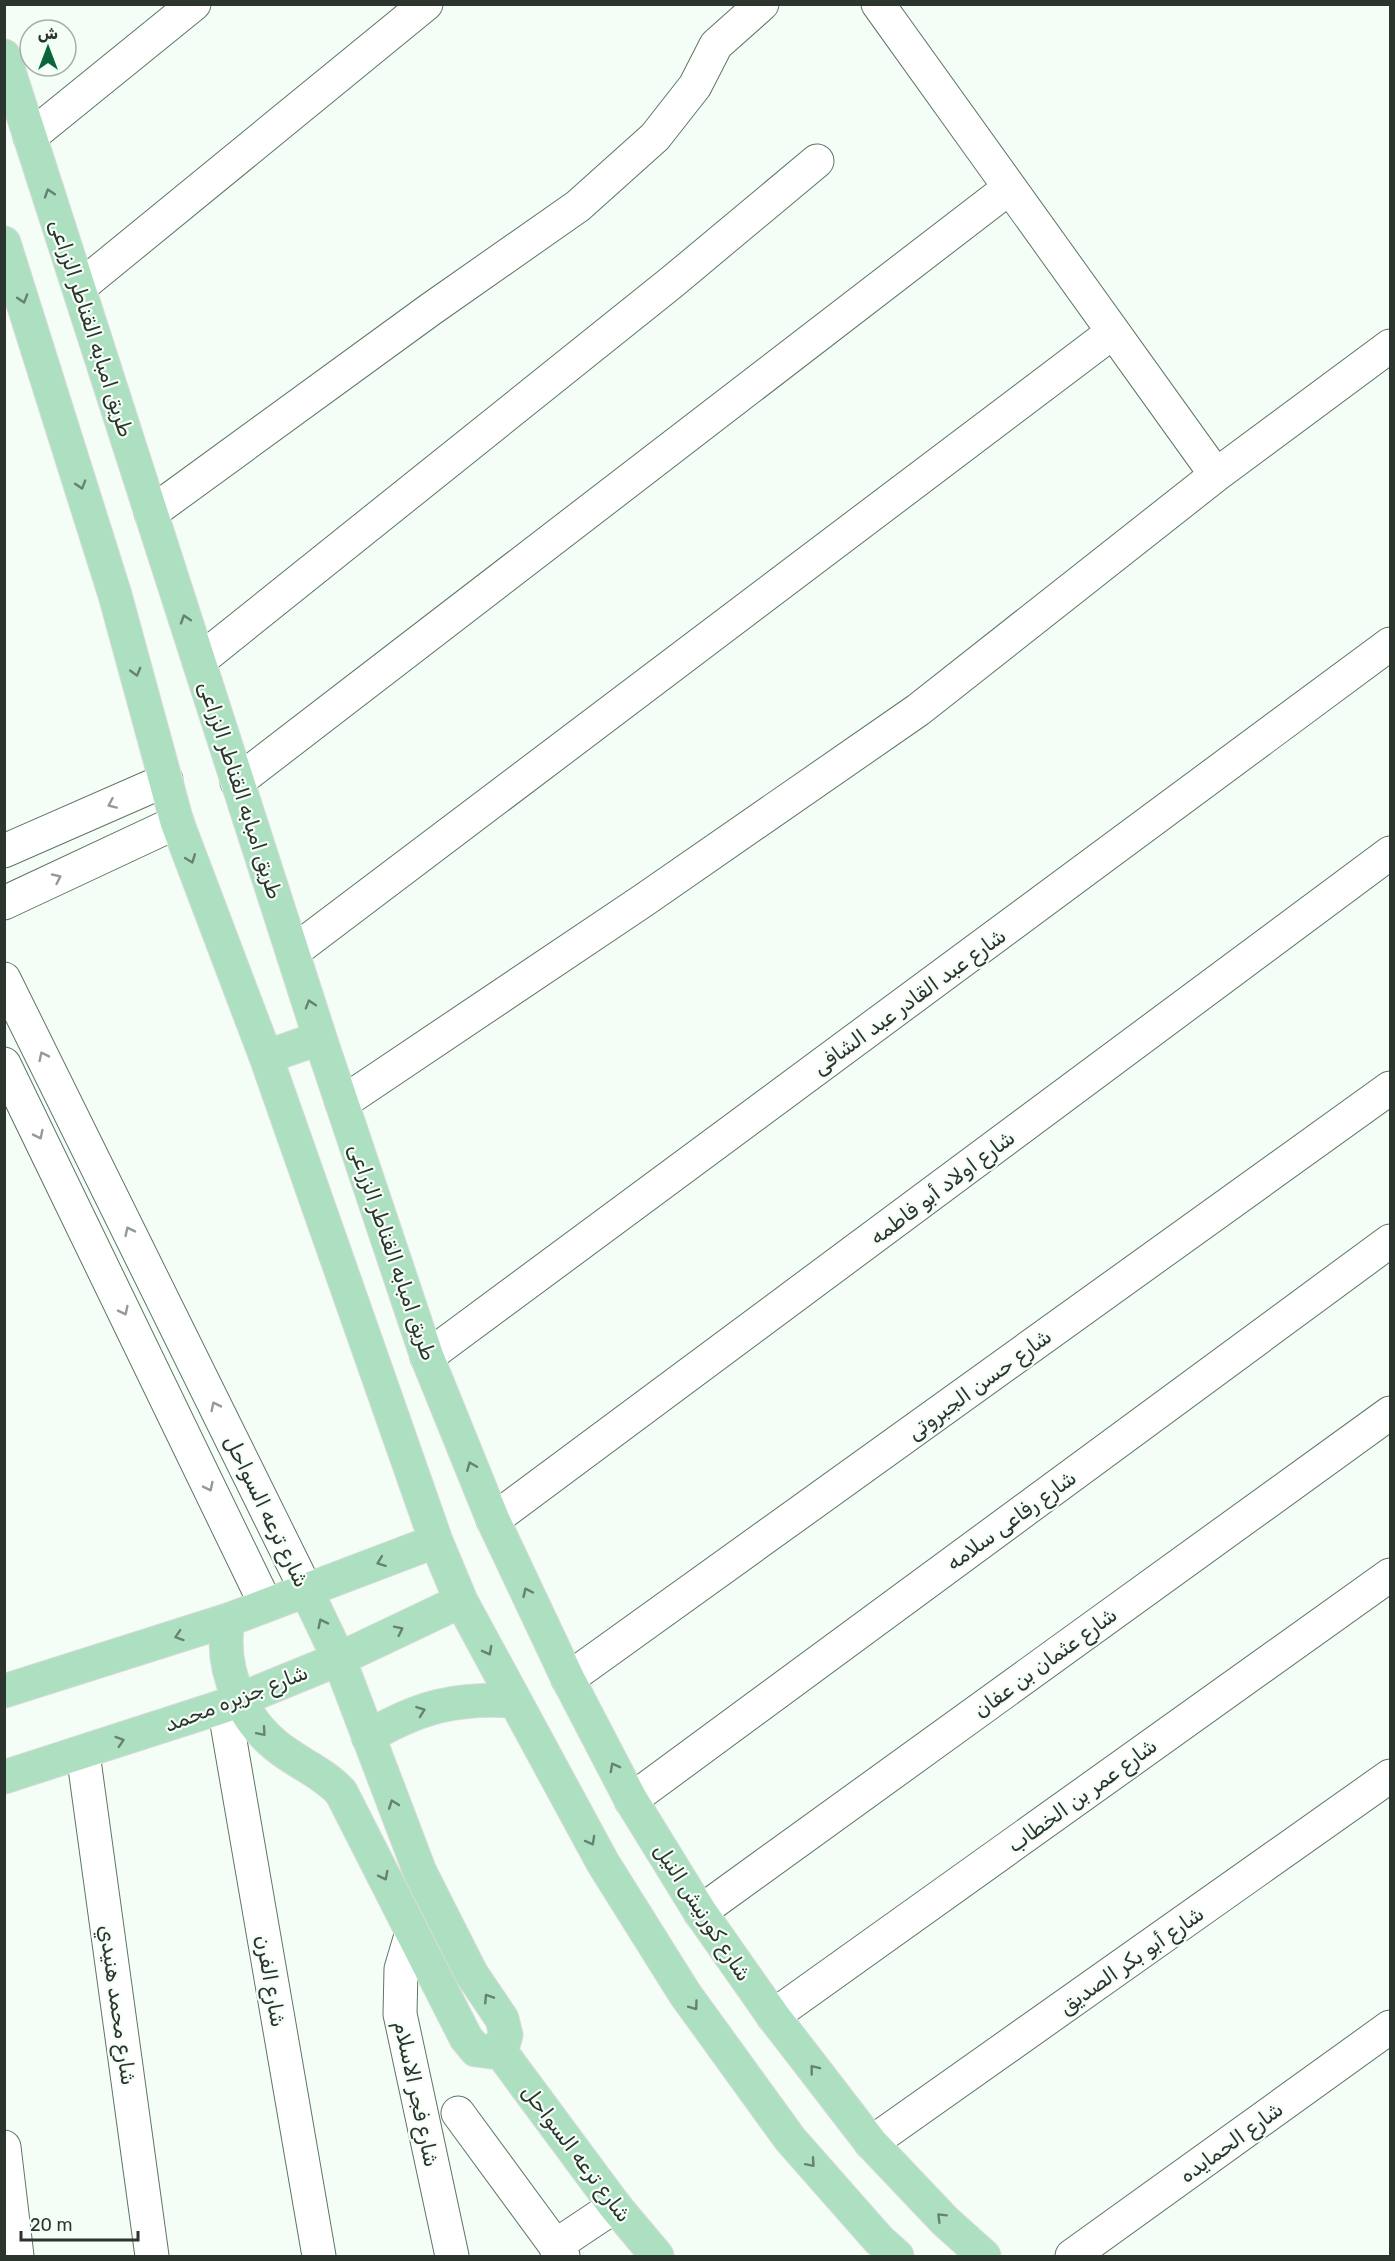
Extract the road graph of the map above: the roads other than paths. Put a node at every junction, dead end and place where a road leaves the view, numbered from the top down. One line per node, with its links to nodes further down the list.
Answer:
1 (194, 4): 6 (street)
2 (426, 4): 10 (street)
3 (762, 4): 14 (street)
4 (878, 4): 8 (street)
5 (4, 56): 6 (main road, طريق امبابه القناطر الزراعى)
6 (30, 137): 10 (main road, طريق امبابه القناطر الزراعى, one-way to 6)
7 (817, 161): 16 (street)
8 (1009, 188): 11 (street); 18 (street)
9 (4, 243): 17 (main road, one-way to 17)
10 (80, 287): 14 (main road, طريق امبابه القناطر الزراعى)
11 (1113, 332): 13 (street); 23 (street)
12 (1390, 346): 13 (street)
13 (1216, 476): 29 (street)
14 (151, 513): 16 (main road, طريق امبابه القناطر الزراعى, one-way to 14)
15 (1390, 645): 31 (street, شارع عبد القادر عبد الشافى)
16 (199, 661): 18 (main road, طريق امبابه القناطر الزراعى)
17 (166, 780): 19 (main road); 20 (street, one-way to 20)
18 (237, 782): 23 (main road, طريق امبابه القناطر الزراعى)
19 (177, 822): 22 (street, one-way to 19); 26 (main road, one-way to 26)
20 (4, 851)
21 (1390, 854): 33 (street, شارع اولاد أبو فاطمه)
22 (4, 903)
23 (294, 952): 25 (main road, طريق امبابه القناطر الزراعى, one-way to 23)
24 (4, 979): 36 (street, شارع ترعه السواحل, one-way to 24)
25 (320, 1038): 26 (main road); 29 (main road, طريق امبابه القناطر الزراعى)
26 (266, 1057): 34 (main road)
27 (4, 1064): 38 (street, شارع ترعه السواحل, one-way to 38)
28 (1390, 1088): 41 (street, شارع حسن الجبروتى)
29 (342, 1103): 31 (main road, طريق امبابه القناطر الزراعى)
30 (1390, 1241): 49 (street, شارع رفاعى سلامه)
31 (427, 1357): 33 (main road, طريق امبابه القناطر الزراعى, one-way to 31)
32 (1390, 1413): 50 (street, شارع عثمان بن عفان)
33 (493, 1520): 41 (main road, شارع كورنيش النيل, one-way to 33)
34 (436, 1541): 36 (main road, one-way to 36); 37 (main road)
35 (1390, 1575): 52 (street, شارع عمر بن الخطاب)
36 (306, 1590): 38 (main road); 40 (main road, شارع ترعه السواحل, one-way to 36)
37 (461, 1601): 40 (main road, شارع جزيره محمد, one-way to 37); 43 (main road, one-way to 43)
38 (266, 1605): 39 (main road)
39 (228, 1620): 42 (main road, one-way to 42); 44 (main road)
40 (339, 1659): 44 (main road, شارع جزيره محمد); 45 (main road, شارع ترعه السواحل)
41 (568, 1679): 49 (main road, شارع كورنيش النيل, one-way to 41)
42 (4, 1691)
43 (515, 1701): 45 (main road, one-way to 43); 65 (main road, one-way to 65)
44 (232, 1703): 46 (main road, شارع جزيره محمد, one-way to 44); 51 (main road, one-way to 51); 62 (street, شارع الفرن)
45 (368, 1737): 54 (main road, شارع ترعه السواحل, one-way to 45)
46 (83, 1753): 48 (main road, شارع جزيره محمد); 61 (street, شارع محمد هنيدي)
47 (1390, 1776): 56 (street, شارع أبو بكر الصديق)
48 (4, 1777)
49 (631, 1800): 50 (main road, شارع كورنيش النيل)
50 (700, 1912): 52 (main road, شارع كورنيش النيل)
51 (412, 1932): 54 (main road); 63 (street, شارع فجر الاسلام)
52 (773, 2016): 56 (main road, شارع كورنيش النيل, one-way to 52)
53 (1390, 2027): 67 (street, شارع الحمايده)
54 (498, 2048): 58 (main road, شارع ترعه السواحل)
55 (458, 2113): 59 (street)
56 (871, 2143): 66 (main road, شارع كورنيش النيل, one-way to 56)
57 (4, 2147): 60 (street)
58 (615, 2206): 59 (street); 64 (main road, شارع ترعه السواحل)
59 (559, 2251)
60 (17, 2256)
61 (152, 2256)
62 (319, 2256)
63 (452, 2256)
64 (657, 2256)
65 (897, 2256)
66 (984, 2256)
67 (1072, 2256)

